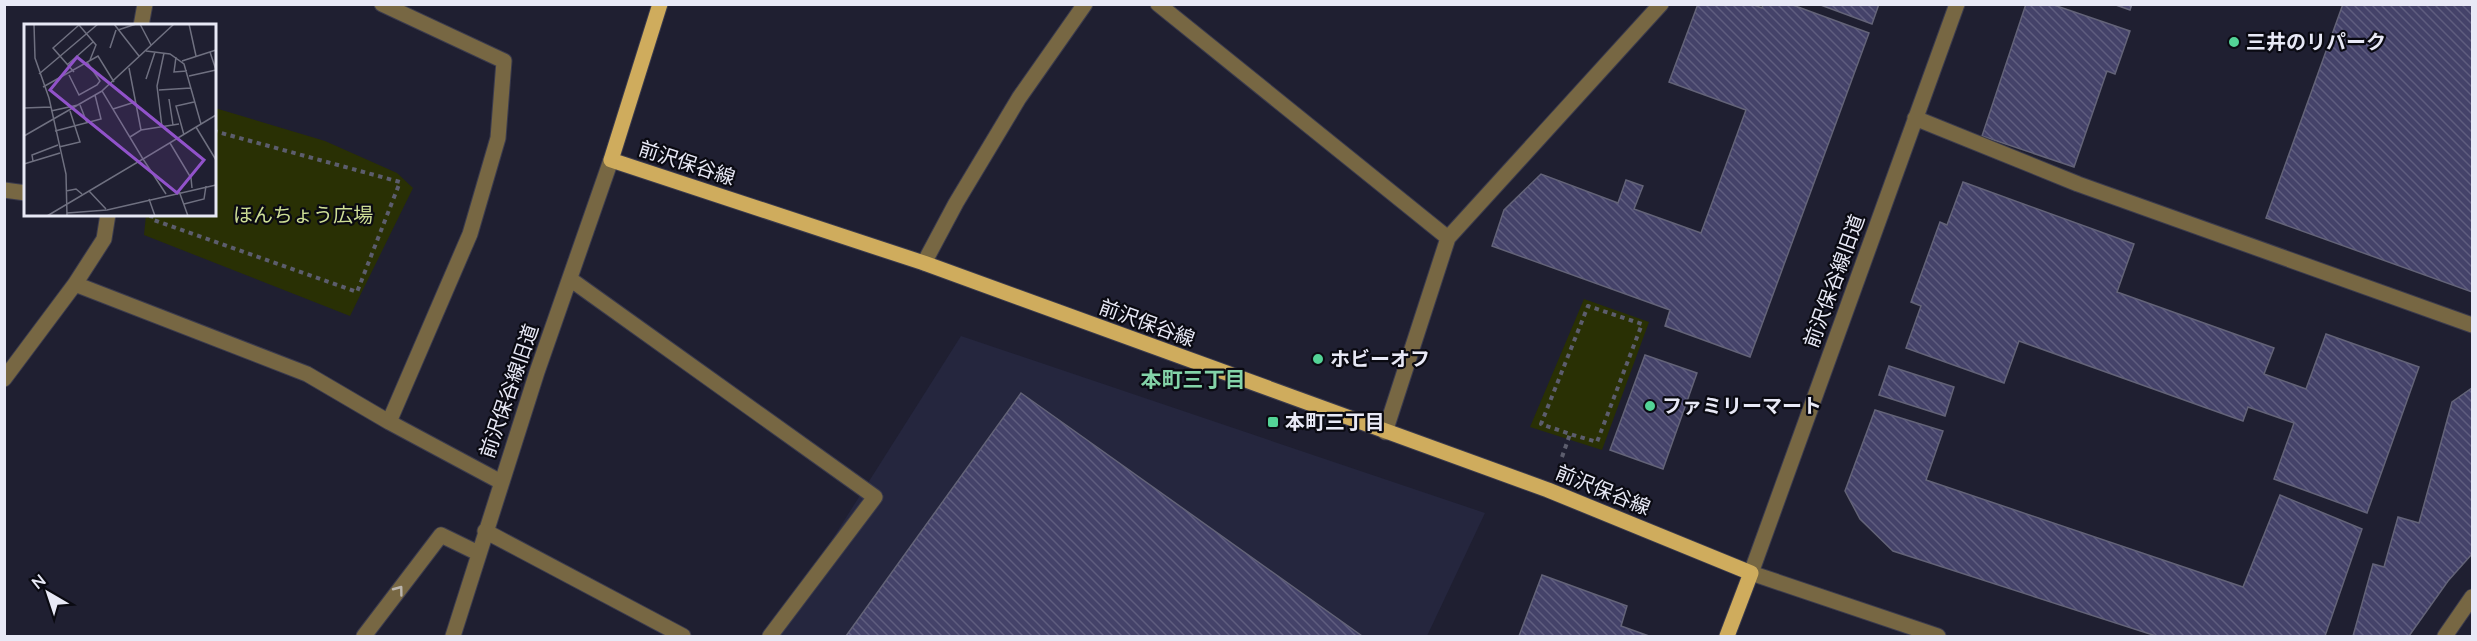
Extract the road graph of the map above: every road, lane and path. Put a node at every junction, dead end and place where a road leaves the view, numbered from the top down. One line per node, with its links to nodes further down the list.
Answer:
1 (145, 4): 8 (street)
2 (382, 4): 22 (street)
3 (660, 4): 11 (main road, 前沢保谷線)
4 (1085, 4): 17 (street)
5 (1158, 4): 16 (street)
6 (1957, 4): 9 (street, 前沢保谷線旧道)
7 (1661, 5): 16 (street)
8 (141, 24)
9 (1915, 118): 20 (street); 29 (street, 前沢保谷線旧道)
10 (216, 131): 15 (path)
11 (612, 160): 17 (main road, 前沢保谷線); 18 (street, 前沢保谷線旧道)
12 (4, 190): 13 (street)
13 (24, 193)
14 (108, 216): 19 (street)
15 (152, 216)
16 (1448, 238): 23 (street)
17 (924, 263): 23 (main road, 前沢保谷線)
18 (570, 279): 26 (street, 前沢保谷線旧道); 34 (street)
19 (75, 284): 21 (street); 22 (street)
20 (2472, 325)
21 (4, 379)
22 (389, 422): 26 (street)
23 (1385, 432): 29 (main road, 前沢保谷線)
24 (1570, 434): 24 (path); 25 (path)
25 (1562, 457)
26 (501, 482): 27 (street, 前沢保谷線旧道)
27 (485, 531): 28 (street, 前沢保谷線旧道); 33 (street)
28 (478, 553): 31 (street, one-way to 28); 32 (street, 前沢保谷線旧道)
29 (1751, 573): 35 (main road); 36 (street)
30 (2472, 597): 37 (street)
31 (364, 636)
32 (453, 636)
33 (683, 636)
34 (770, 636)
35 (1727, 636)
36 (1938, 636)
37 (2445, 636)

